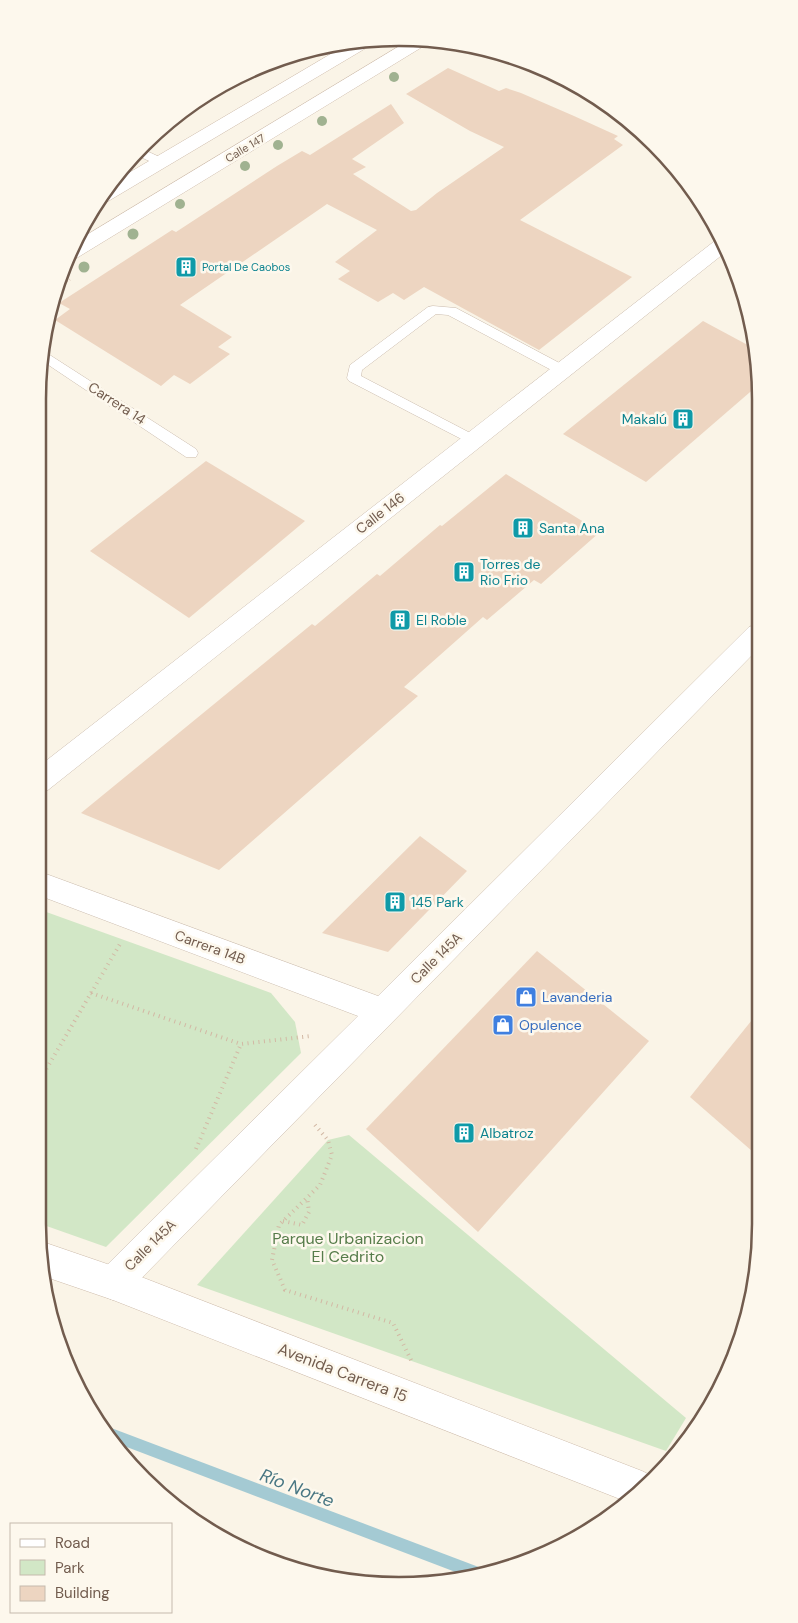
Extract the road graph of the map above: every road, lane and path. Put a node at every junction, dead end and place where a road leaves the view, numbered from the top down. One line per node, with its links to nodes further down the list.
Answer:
1 (410, 46): 6 (street, Calle 147)
2 (351, 49): 4 (street)
3 (145, 155): 4 (lane)
4 (160, 162): 5 (street)
5 (116, 188)
6 (81, 247)
7 (718, 248): 9 (street, Calle 146)
8 (49, 358): 11 (lane, Carrera 14)
9 (562, 370): 10 (street, Calle 146); 10 (lane)
10 (473, 440): 13 (street, Calle 146)
11 (191, 453)
12 (752, 640): 17 (street, Calle 145A)
13 (46, 776)
14 (46, 886): 15 (street, Carrera 14B)
15 (135, 919): 16 (path); 17 (street, Carrera 14B)
16 (91, 992): 19 (path); 20 (path)
17 (383, 1012): 21 (street, Calle 145A)
18 (312, 1035): 19 (path)
19 (241, 1044): 22 (path)
20 (46, 1069)
21 (295, 1099): 23 (path); 26 (street, Calle 145A)
22 (195, 1150)
23 (308, 1197): 24 (path); 24 (path)
24 (284, 1221): 27 (path)
25 (48, 1261): 26 (street, Avenida Carrera 15)
26 (113, 1283): 27 (street, Avenida Carrera 15)
27 (437, 1408): 28 (street, Avenida Carrera 15)
28 (636, 1485)

